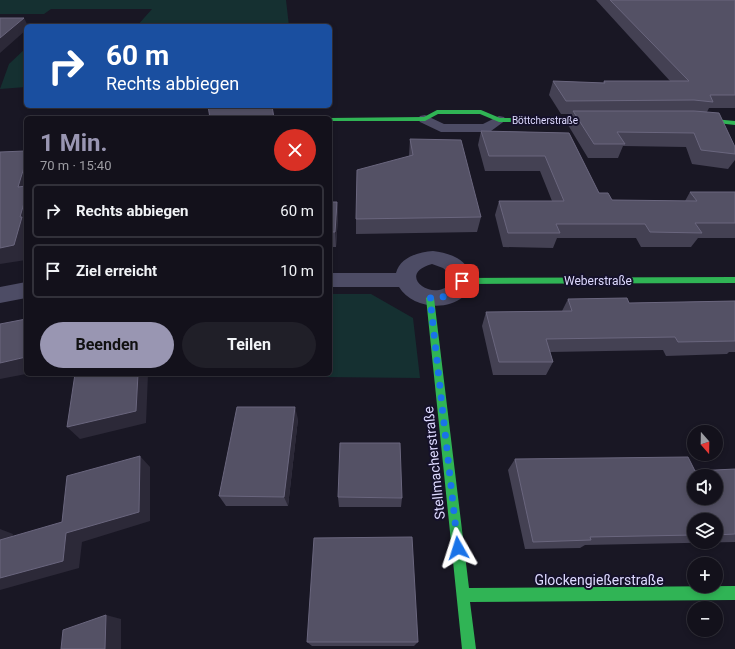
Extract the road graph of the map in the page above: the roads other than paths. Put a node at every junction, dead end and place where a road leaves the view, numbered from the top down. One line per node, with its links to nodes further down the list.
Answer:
1 (332, 119): 2 (street, Böttcherstraße)
2 (425, 119): 4 (street, Böttcherstraße)
3 (686, 119): 6 (street)
4 (498, 120): 5 (street, Böttcherstraße)
5 (608, 120)
6 (735, 123)
7 (332, 280): 8 (street)
8 (405, 280): 10 (street); 13 (street)
9 (735, 280): 10 (street, Weberstraße)
10 (462, 281): 13 (street)
11 (24, 290): 12 (street)
12 (0, 295)
13 (430, 298): 15 (street, Stellmacherstraße)
14 (735, 593): 15 (street, Glockengießerstraße)
15 (463, 595): 16 (street, Stellmacherstraße)
16 (469, 649)

